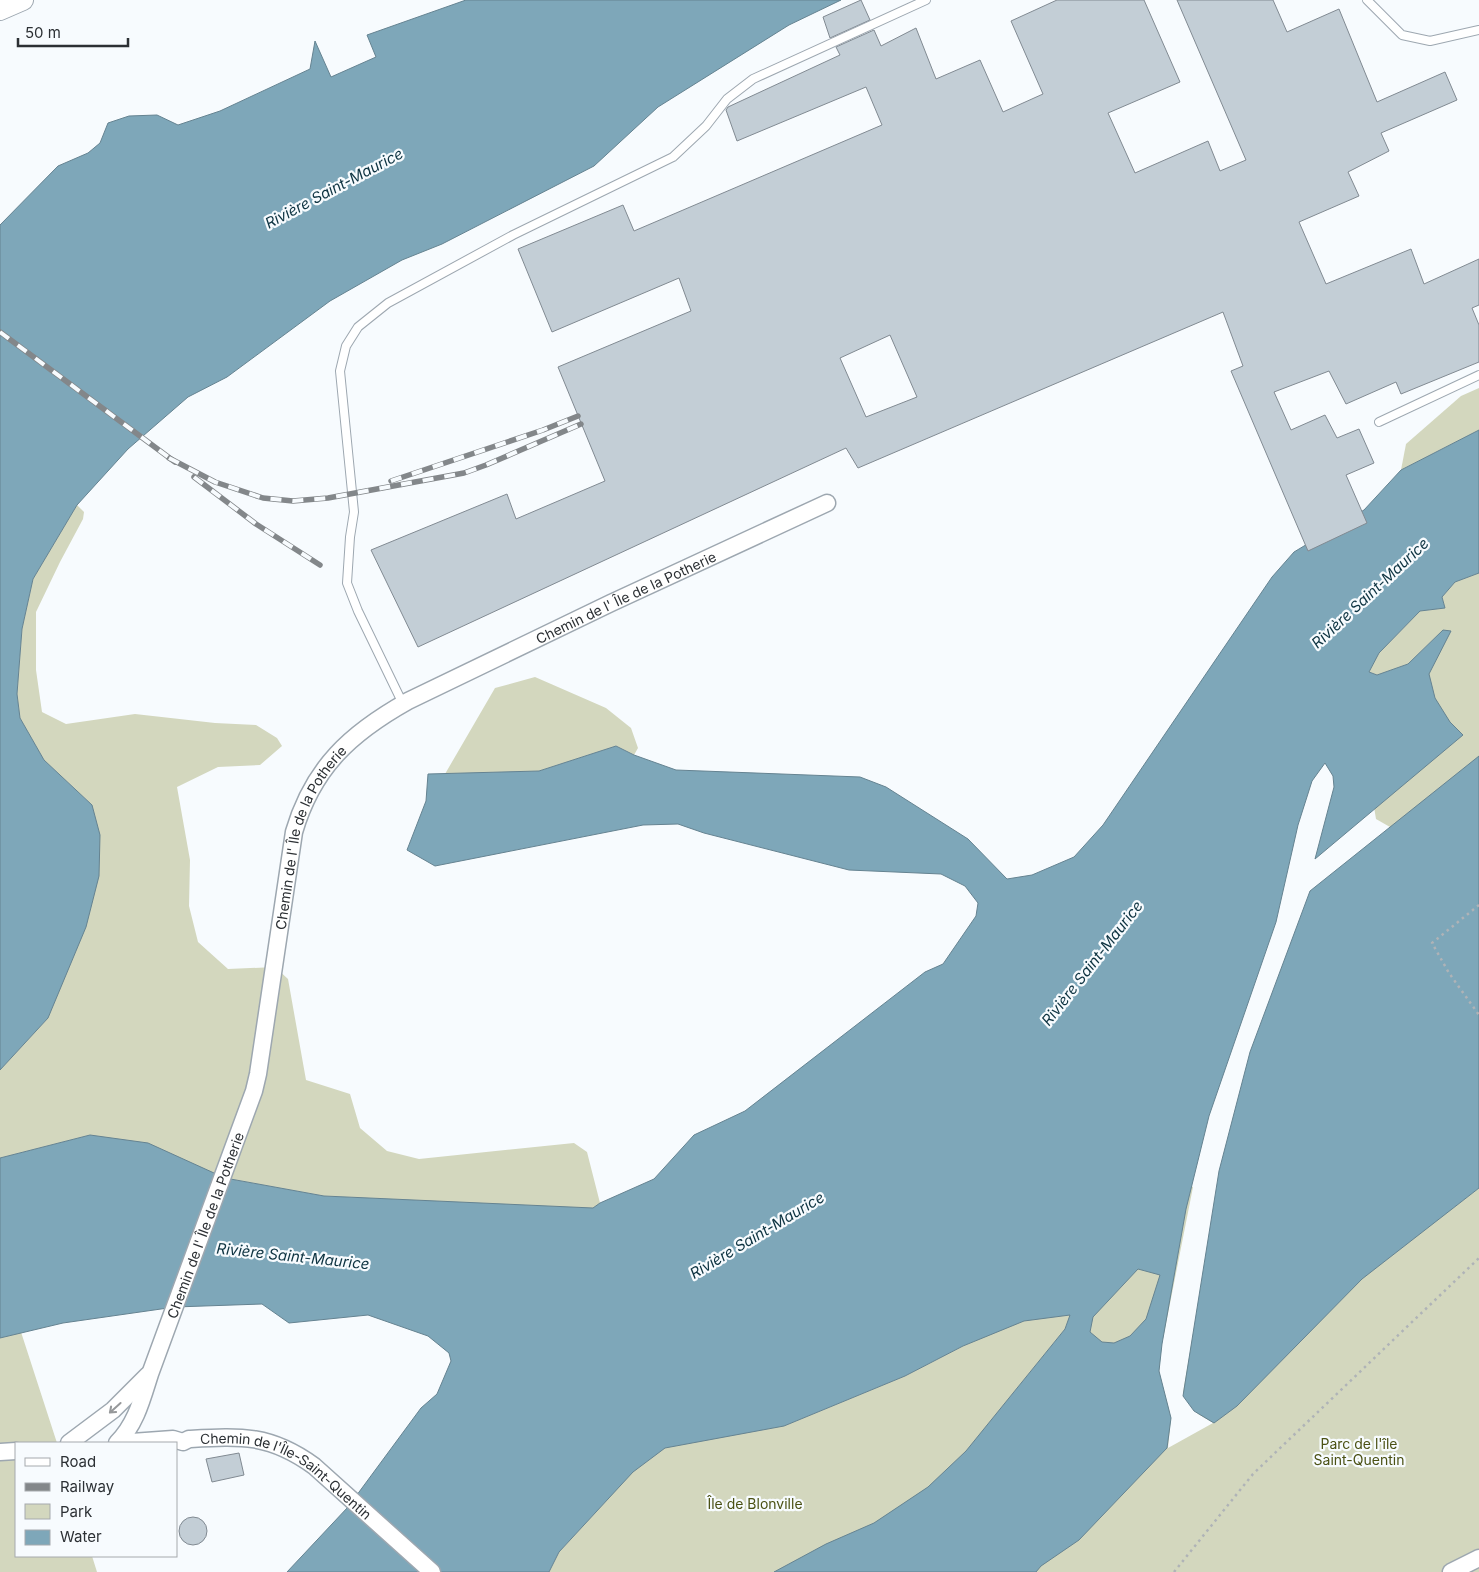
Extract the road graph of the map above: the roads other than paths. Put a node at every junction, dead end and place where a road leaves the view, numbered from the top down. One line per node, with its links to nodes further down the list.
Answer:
1 (23, 0): 4 (street)
2 (926, 0): 9 (lane)
3 (1367, 0): 5 (lane)
4 (0, 10)
5 (1479, 30)
6 (1479, 375): 7 (lane)
7 (1379, 422)
8 (827, 503): 9 (street, Chemin de l' Île de la Potherie)
9 (403, 704): 10 (street, Chemin de l' Île de la Potherie)
10 (151, 1370): 11 (street, one-way to 11); 12 (street, Chemin de l' Île de la Potherie)
11 (70, 1442)
12 (119, 1442)
13 (132, 1442): 17 (street, Chemin de l'Île-Saint-Quentin)
14 (15, 1451): 15 (street)
15 (0, 1452)
16 (1479, 1558): 18 (street)
17 (432, 1572)
18 (1451, 1572)

